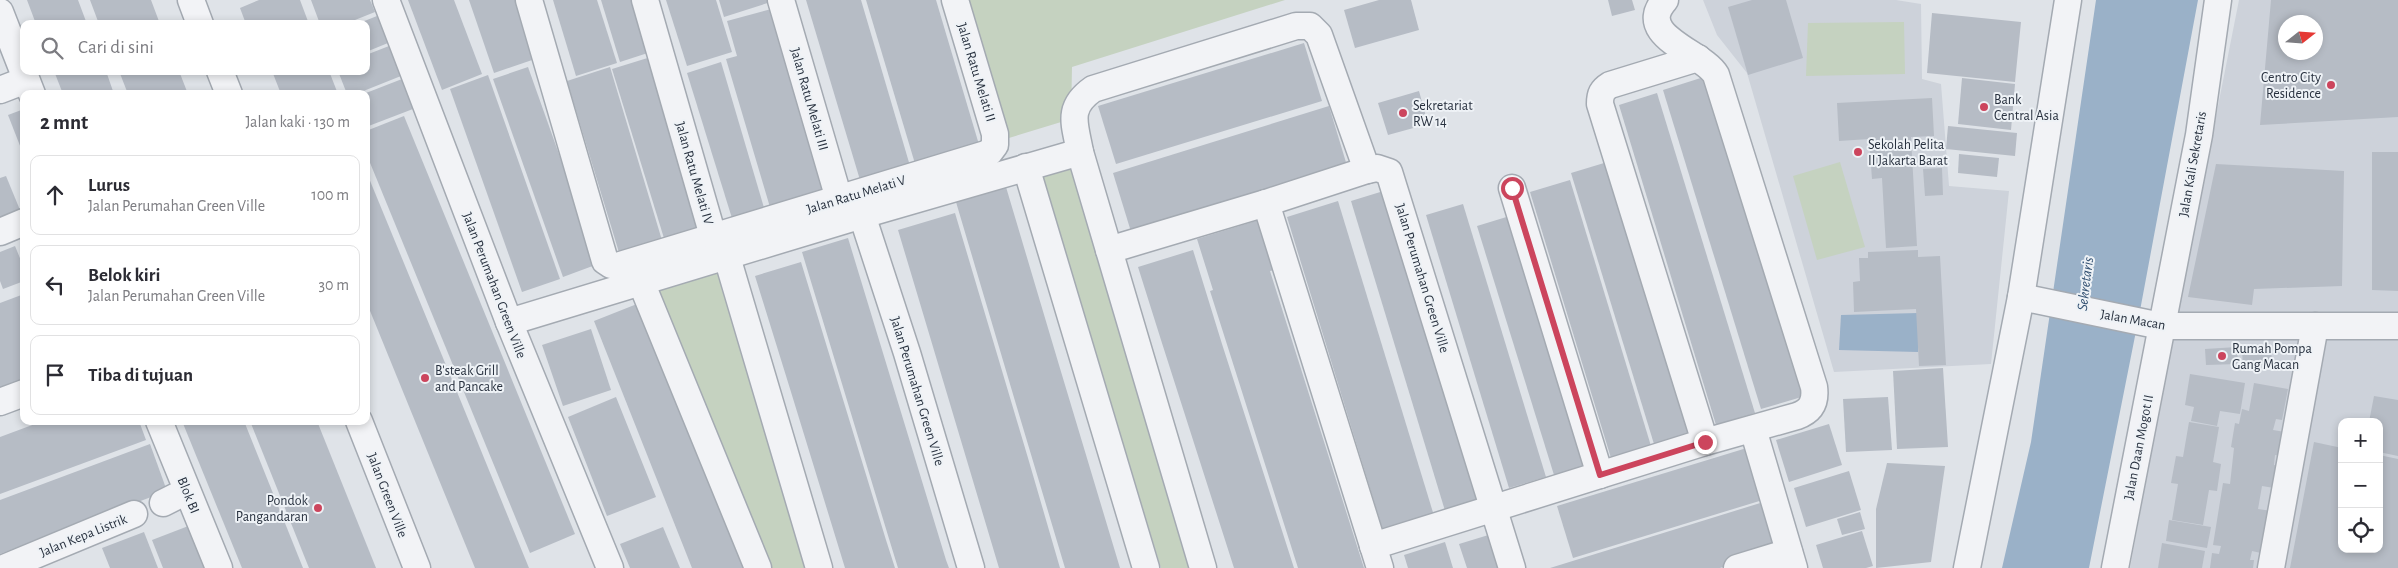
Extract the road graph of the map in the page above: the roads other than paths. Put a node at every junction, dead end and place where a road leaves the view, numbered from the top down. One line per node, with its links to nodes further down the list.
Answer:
1 (191, 0): 11 (street)
2 (386, 0): 33 (street, Jalan Perumahan Green Ville)
3 (529, 0): 29 (street, Jalan Ratu Melati IV)
4 (645, 0): 29 (street, Jalan Ratu Melati IV)
5 (781, 0): 24 (street, Jalan Ratu Melati III)
6 (955, 0): 19 (street, Jalan Ratu Melati II)
7 (1665, 0): 12 (street)
8 (2068, 0): 32 (street)
9 (2218, 0): 34 (street, Jalan Kali Sekretaris)
10 (0, 12): 13 (street)
11 (198, 20)
12 (1698, 58): 41 (street); 42 (street)
13 (20, 64)
14 (24, 75): 16 (street)
15 (222, 75): 18 (street)
16 (29, 87): 17 (street)
17 (0, 90)
18 (227, 90)
19 (995, 145): 24 (street, Jalan Ratu Melati V)
20 (1080, 152): 21 (street); 22 (street); 30 (street)
21 (1026, 167): 26 (street); 57 (street)
22 (1367, 170): 25 (street, Jalan Perumahan Green Ville); 46 (street, Jalan Perumahan Green Ville)
23 (1512, 188): 43 (street)
24 (839, 199): 29 (street, Jalan Ratu Melati V)
25 (1266, 203): 30 (street, Jalan Perumahan Green Ville); 48 (street)
26 (862, 215): 29 (street); 56 (street, Jalan Perumahan Green Ville)
27 (20, 224): 28 (street)
28 (0, 232)
29 (720, 246): 31 (street); 55 (street)
30 (1109, 250): 58 (street)
31 (641, 282): 33 (street); 54 (street)
32 (2025, 298): 34 (street, Jalan Macan); 61 (street)
33 (509, 322): 53 (street, Jalan Perumahan Green Ville)
34 (2154, 325): 35 (street, Jalan Macan); 62 (street, Jalan Daan Mogot II)
35 (2315, 326): 36 (street, Jalan Macan); 63 (street)
36 (2398, 326)
37 (20, 394): 38 (street)
38 (0, 402)
39 (161, 425): 44 (street, Blok BI)
40 (362, 425): 52 (street, Jalan Green Ville)
41 (1752, 429): 42 (street); 49 (street)
42 (1705, 442): 43 (street)
43 (1600, 475): 46 (street)
44 (188, 491): 45 (street); 51 (street, Blok BI)
45 (163, 503)
46 (1493, 509): 48 (street); 59 (street, Jalan Perumahan Green Ville)
47 (134, 514): 50 (street, Jalan Kepa Listrik)
48 (1377, 557)
49 (1792, 560): 60 (street)
50 (4, 568)
51 (219, 568)
52 (417, 568)
53 (610, 568)
54 (758, 568)
55 (819, 568)
56 (971, 568)
57 (1146, 568)
58 (1203, 568)
59 (1512, 568)
60 (1737, 568)
61 (1967, 568)
62 (2115, 568)
63 (2271, 568)

